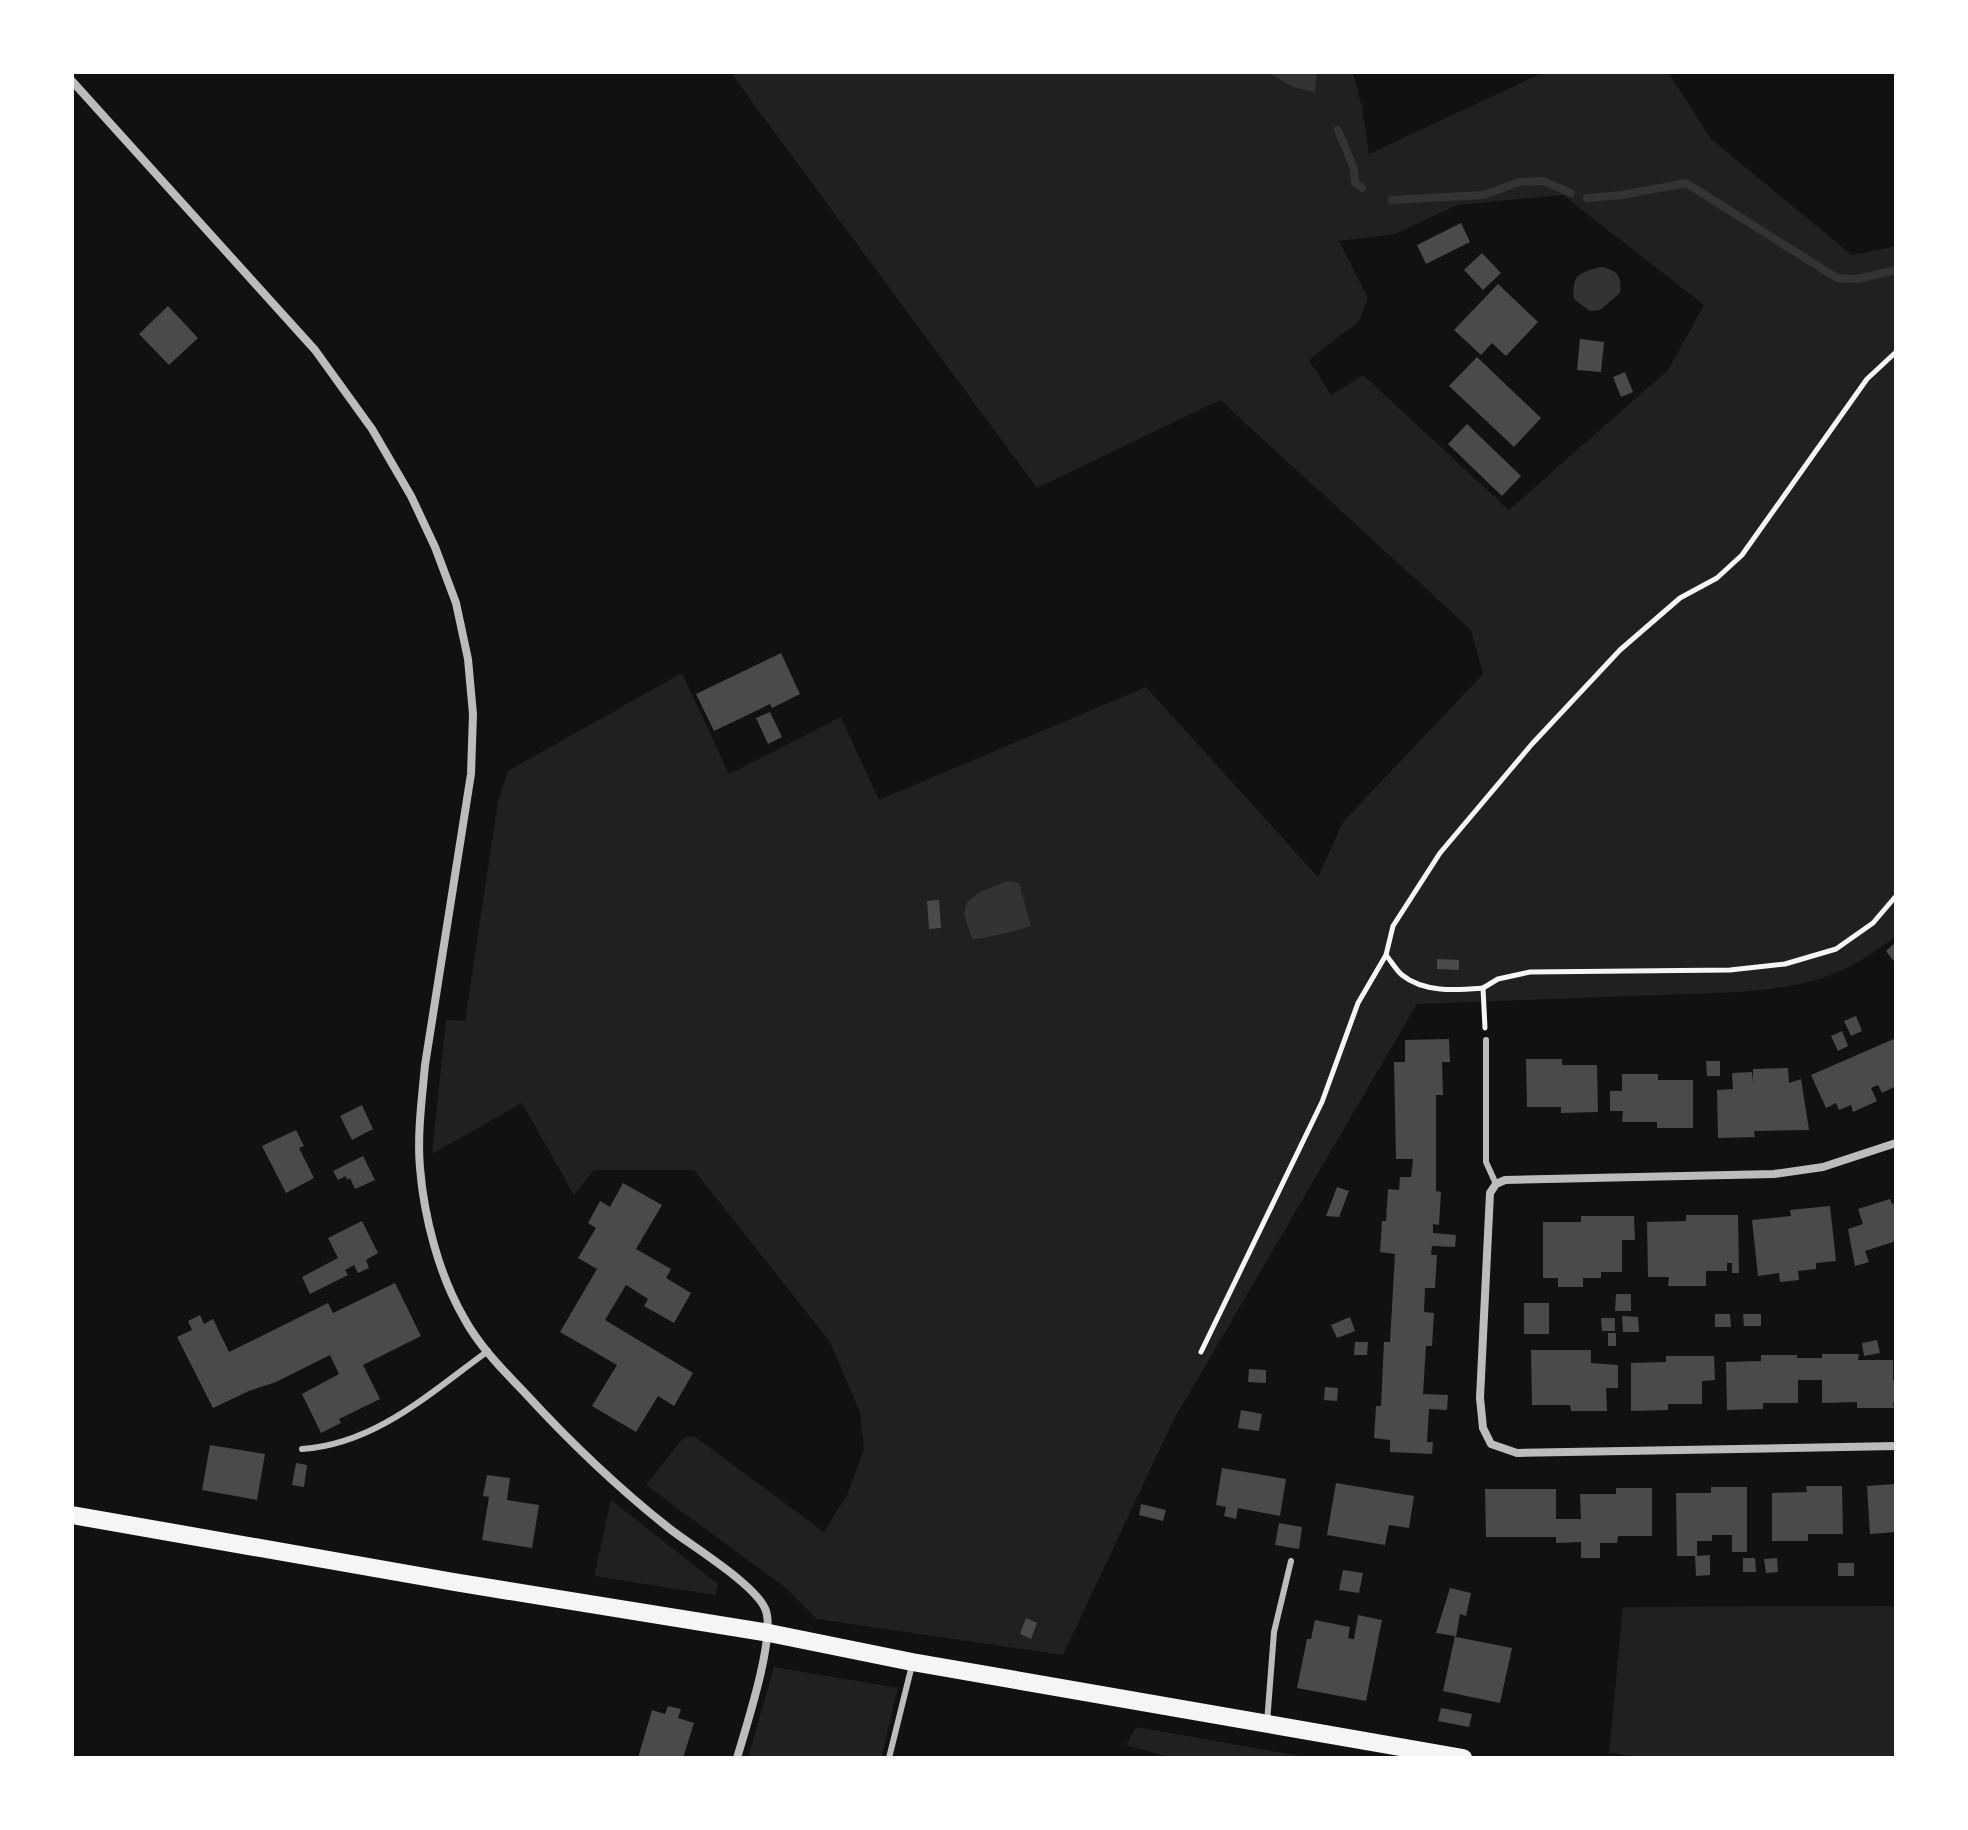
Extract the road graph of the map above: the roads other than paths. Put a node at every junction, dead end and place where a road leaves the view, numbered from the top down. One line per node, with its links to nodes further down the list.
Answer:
1 (72, 81): 5 (street)
2 (1486, 1040): 4 (lane)
3 (1896, 1143): 4 (street)
4 (1496, 1184): 6 (street)
5 (488, 1351): 7 (lane); 10 (street)
6 (1896, 1446)
7 (302, 1449)
8 (72, 1515): 10 (main road)
9 (1291, 1561): 12 (lane)
10 (769, 1633): 11 (main road); 13 (street)
11 (912, 1662): 12 (main road); 14 (lane)
12 (1267, 1724): 15 (main road)
13 (737, 1758)
14 (889, 1758)
15 (1463, 1758)

